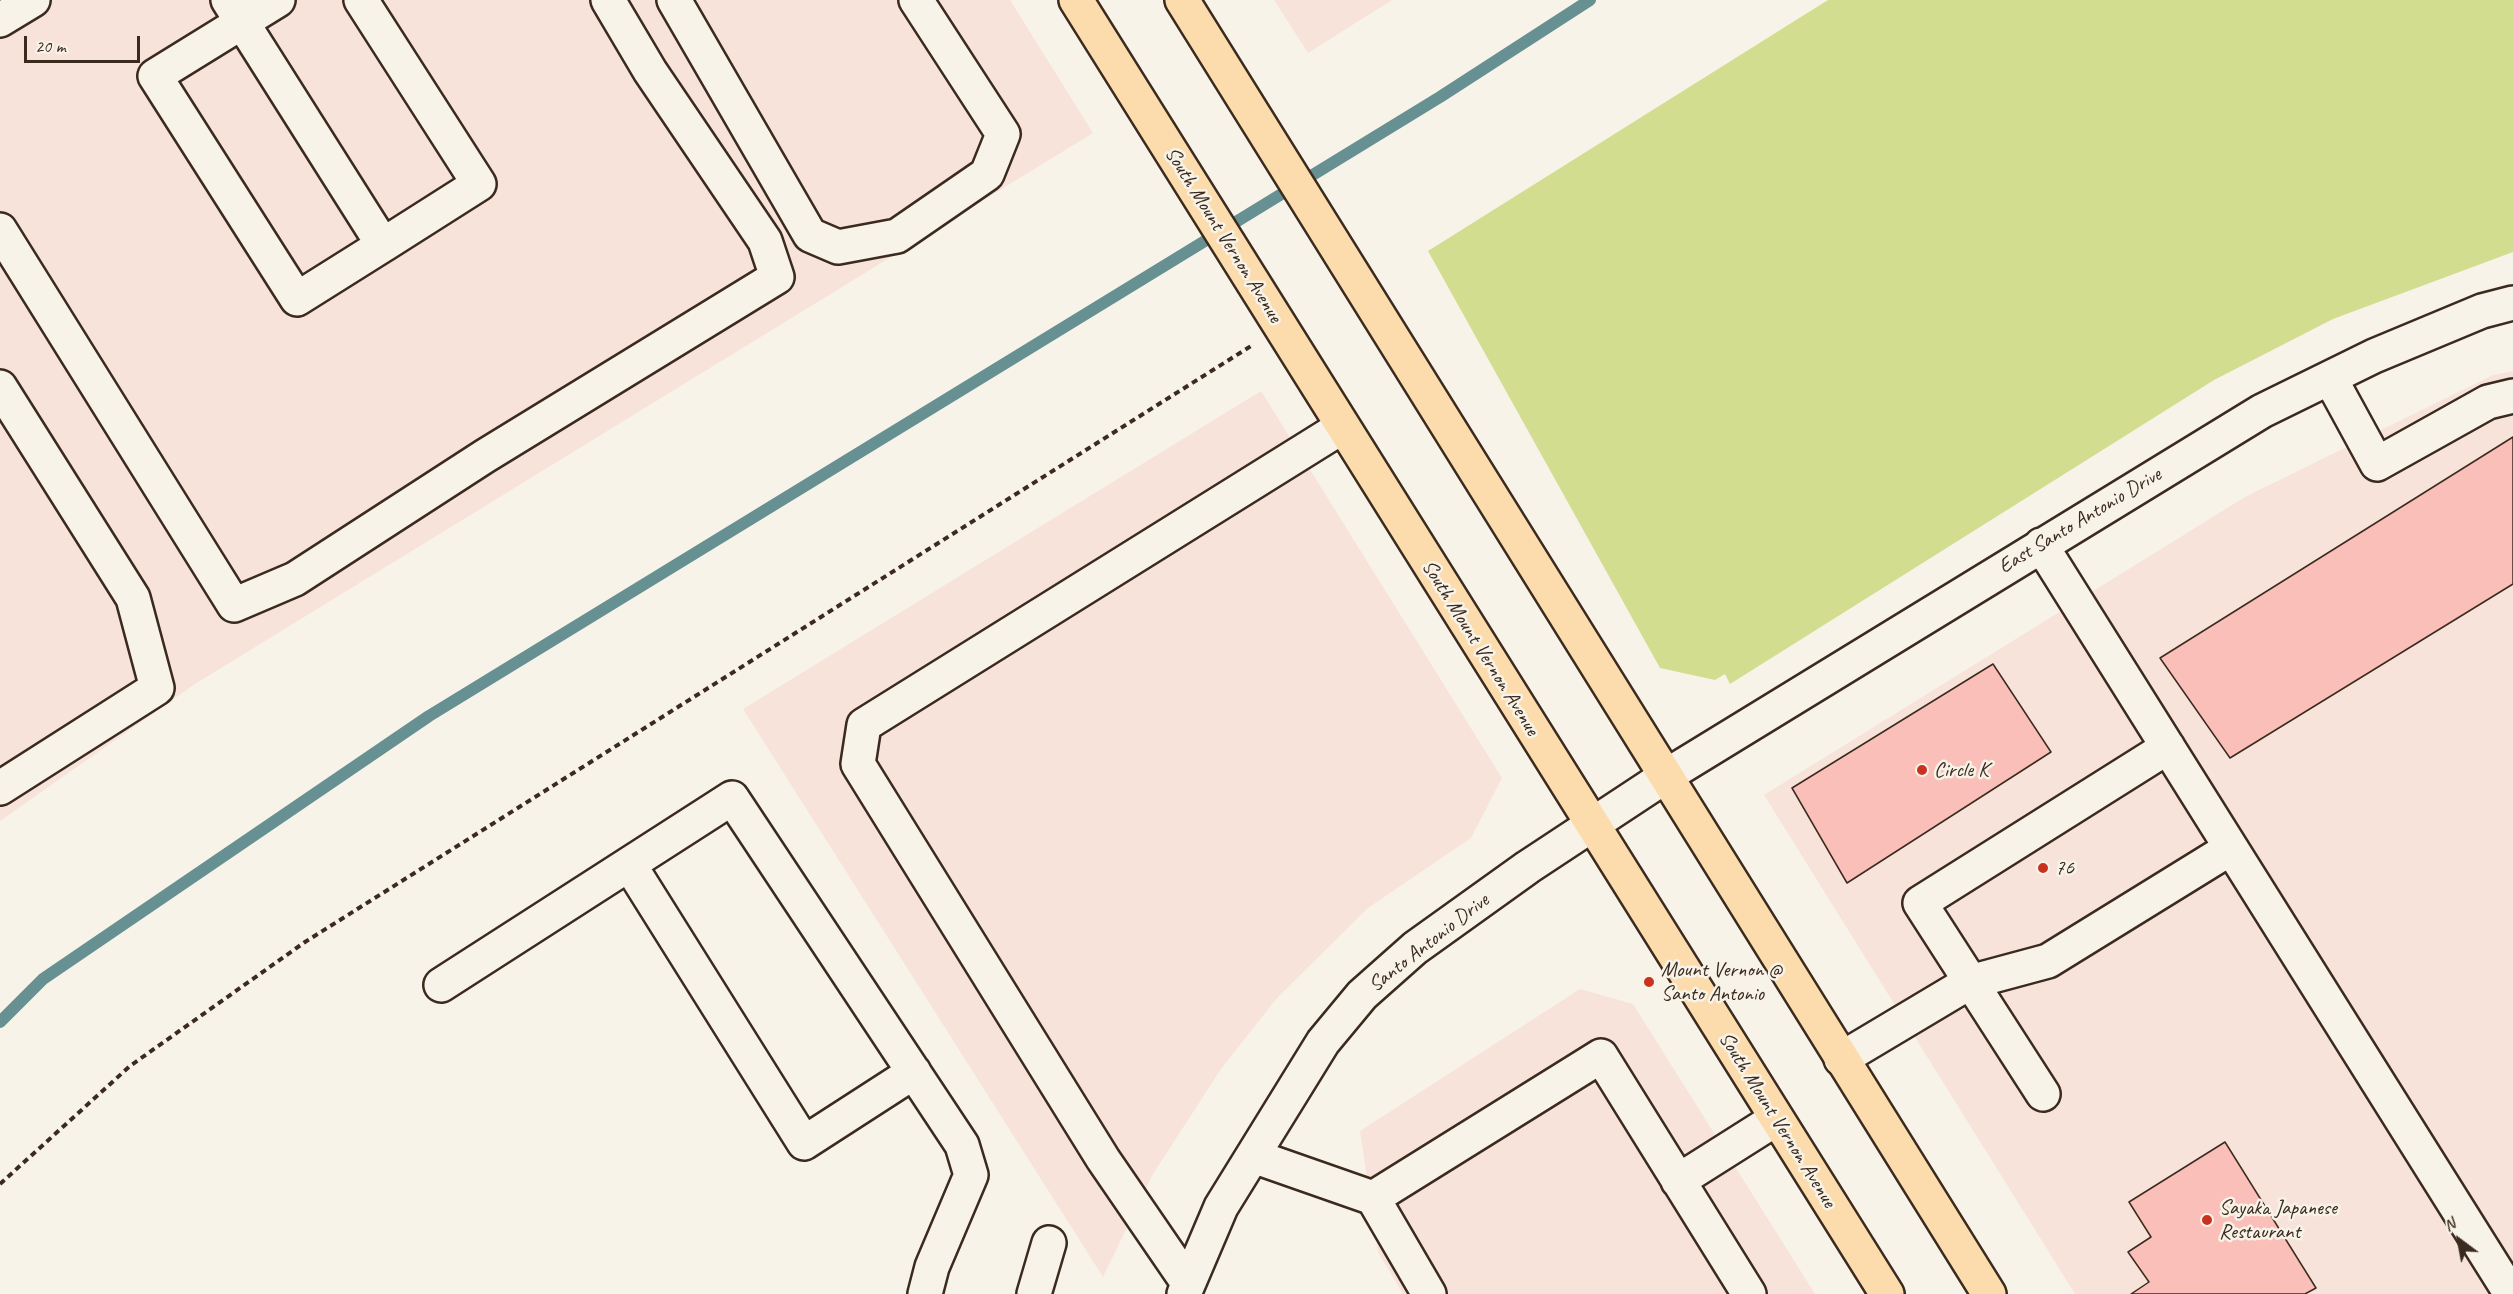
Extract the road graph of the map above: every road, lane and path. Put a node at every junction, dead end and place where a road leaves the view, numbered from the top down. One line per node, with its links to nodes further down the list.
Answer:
1 (33, 0): 10 (street)
2 (278, 0): 9 (street)
3 (361, 0): 12 (street)
4 (608, 0): 11 (street)
5 (674, 0): 6 (street)
6 (916, 0)
7 (1076, 0): 14 (main road, South Mount Vernon Avenue)
8 (1182, 0): 21 (main road)
9 (235, 11): 12 (street); 12 (street)
10 (0, 21)
11 (0, 230)
12 (383, 245)
13 (2513, 303): 15 (street, East Santo Antonio Drive)
14 (1281, 328): 18 (main road, South Mount Vernon Avenue); 34 (path)
15 (2330, 378): 17 (street); 19 (street, East Santo Antonio Drive)
16 (0, 387): 22 (street)
17 (2513, 396)
18 (1342, 427): 23 (main road, South Mount Vernon Avenue); 37 (street)
19 (2041, 545): 20 (street); 21 (street, East Santo Antonio Drive)
20 (2169, 747): 24 (street); 26 (street)
21 (1666, 776): 23 (street, Santo Antonio Drive); 28 (main road)
22 (0, 788)
23 (1592, 825): 31 (main road, South Mount Vernon Avenue); 32 (street, Santo Antonio Drive)
24 (2231, 848): 26 (street); 44 (street)
25 (629, 864): 27 (street); 29 (street); 29 (street)
26 (1970, 982): 28 (street); 30 (street)
27 (441, 985)
28 (1841, 1059): 43 (main road)
29 (914, 1072): 38 (street)
30 (2043, 1094)
31 (1776, 1119): 33 (street); 42 (main road, South Mount Vernon Avenue)
32 (1252, 1156): 35 (street); 37 (street, Santo Antonio Drive)
33 (1678, 1181): 35 (street); 41 (street)
34 (0, 1184)
35 (1373, 1198): 40 (street)
36 (1049, 1243): 39 (street)
37 (1186, 1289)
38 (925, 1294)
39 (1034, 1294)
40 (1430, 1294)
41 (1749, 1294)
42 (1887, 1294)
43 (1989, 1294)
44 (2511, 1294)

